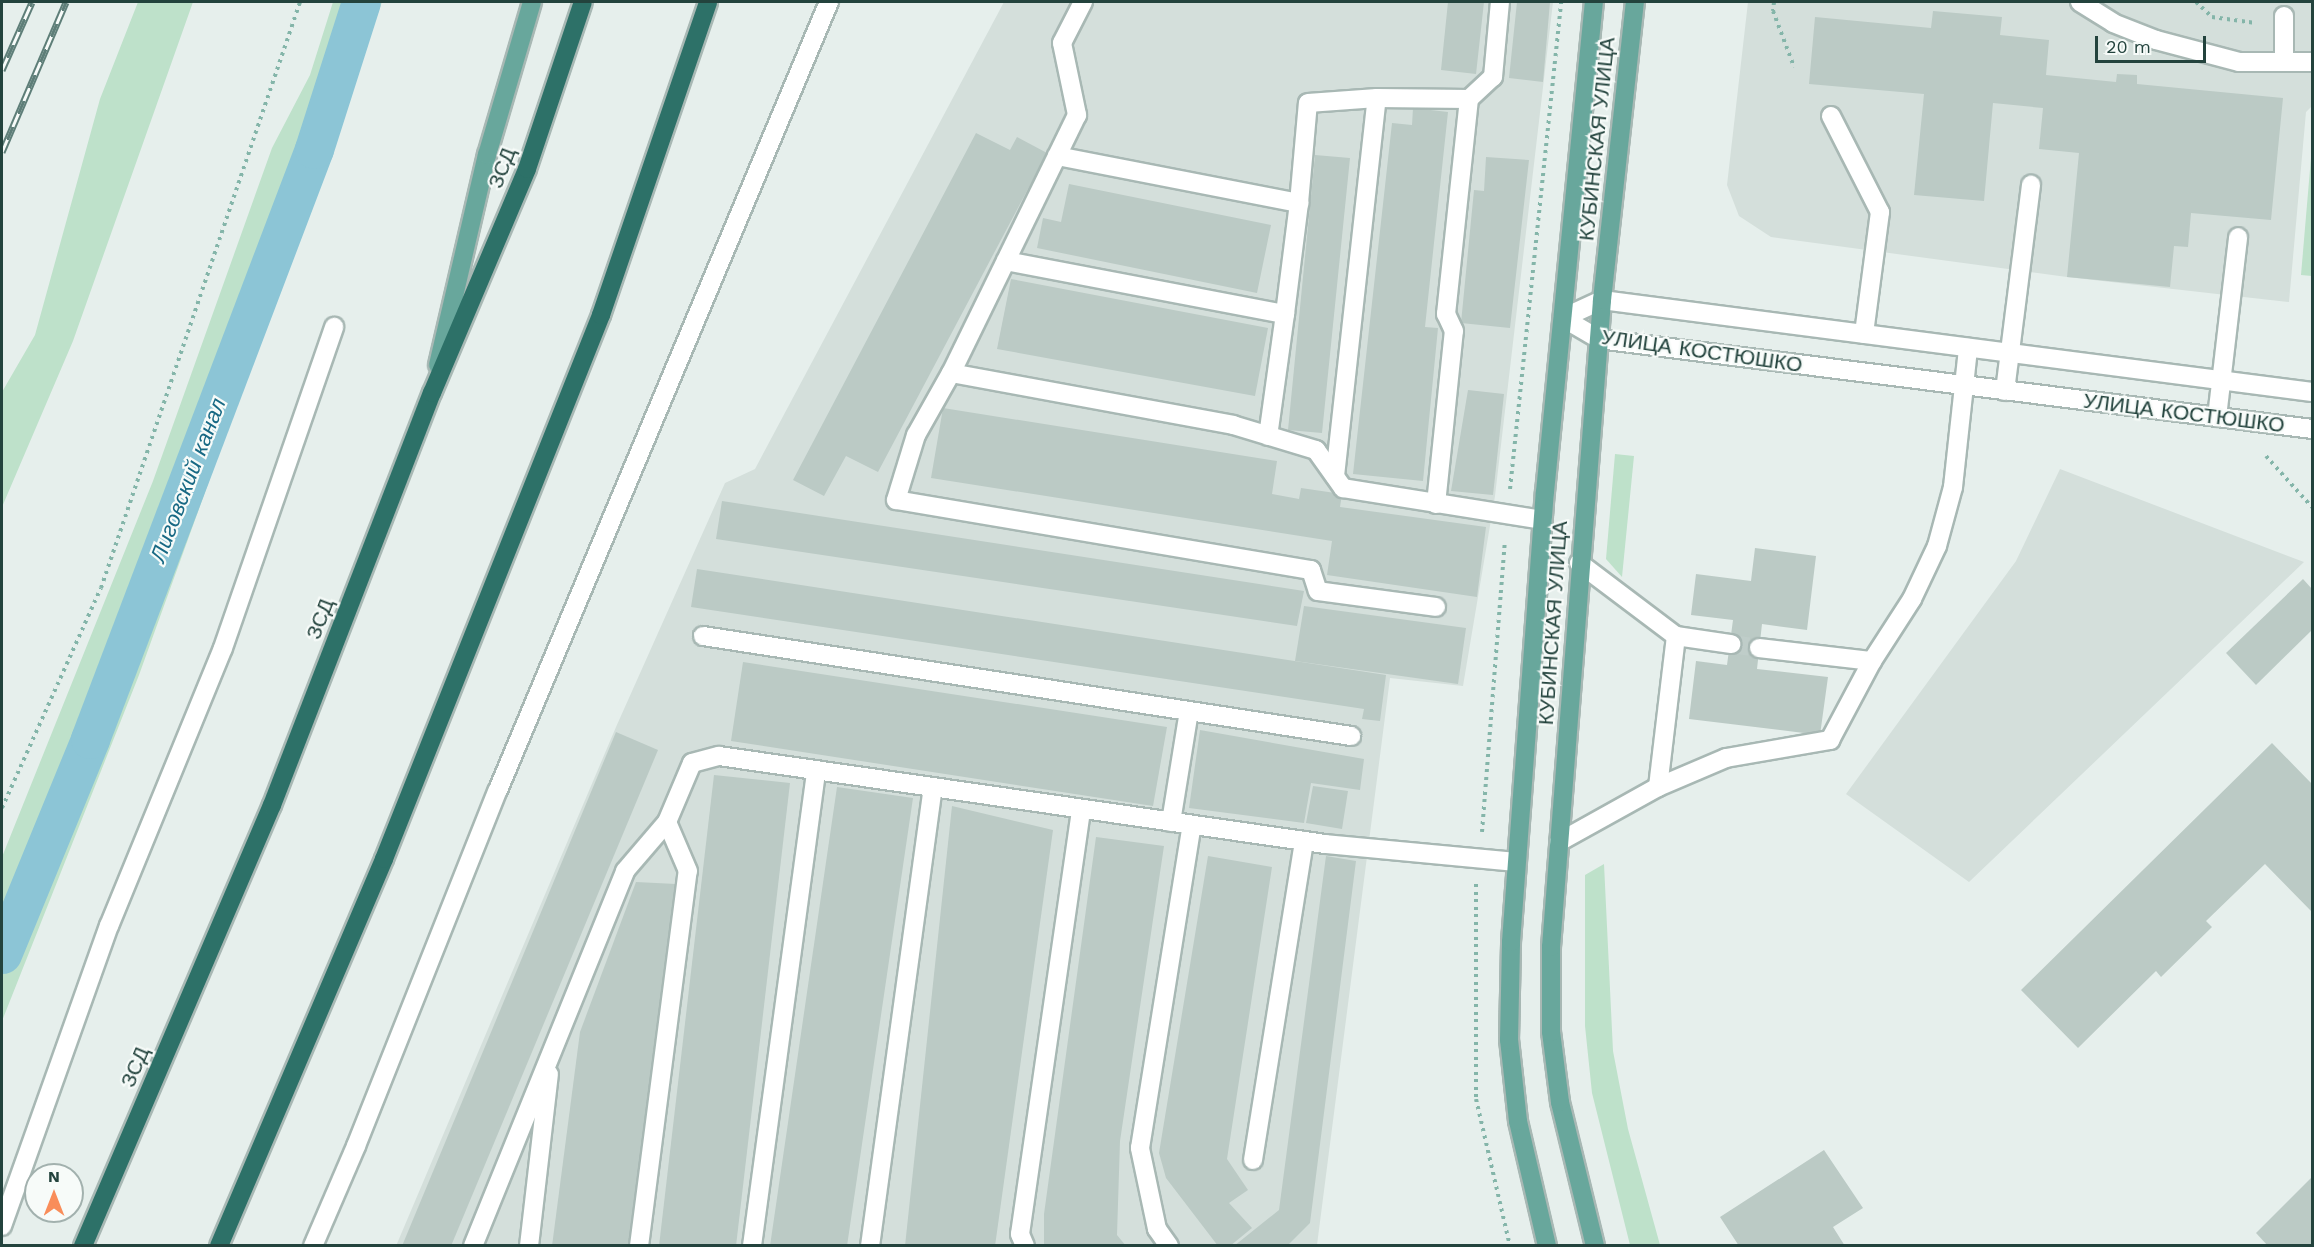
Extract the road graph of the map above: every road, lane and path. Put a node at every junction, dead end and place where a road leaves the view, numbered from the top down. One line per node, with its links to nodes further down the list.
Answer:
1 (300, 2): 61 (path)
2 (532, 2): 39 (main road)
3 (583, 2): 39 (highway, ЗСД)
4 (708, 2): 74 (highway)
5 (829, 2): 75 (street)
6 (1083, 2): 21 (street)
7 (1500, 2): 19 (street)
8 (1561, 2): 47 (path)
9 (1594, 2): 28 (main road, КУБИНСКАЯ УЛИЦА)
10 (1635, 2): 26 (main road, КУБИНСКАЯ УЛИЦА)
11 (1774, 2): 17 (path)
12 (2079, 2): 15 (street)
13 (2196, 2): 14 (path)
14 (2283, 23): 15 (street)
15 (2283, 62): 16 (street)
16 (2313, 62)
17 (1794, 67)
18 (1377, 98): 19 (street); 23 (street); 44 (street)
19 (1469, 99): 45 (street)
20 (1831, 116): 30 (street)
21 (1058, 156): 23 (street); 25 (street)
22 (2031, 185): 33 (street)
23 (1299, 202): 27 (street)
24 (2238, 237): 35 (street)
25 (1006, 261): 27 (street); 34 (street)
26 (1602, 300): 28 (street, УЛИЦА КОСТЮШКО); 30 (street, УЛИЦА КОСТЮШКО); 31 (main road, КУБИНСКАЯ УЛИЦА)
27 (1285, 314): 42 (street)
28 (1563, 318): 31 (street, УЛИЦА КОСТЮШКО); 48 (main road, КУБИНСКАЯ УЛИЦА)
29 (334, 327): 72 (street)
30 (1864, 334): 32 (street, УЛИЦА КОСТЮШКО)
31 (1599, 339): 36 (street, УЛИЦА КОСТЮШКО); 49 (main road, КУБИНСКАЯ УЛИЦА)
32 (1968, 348): 33 (street, УЛИЦА КОСТЮШКО); 36 (street)
33 (2010, 353): 35 (street, УЛИЦА КОСТЮШКО); 37 (street)
34 (951, 373): 42 (street); 50 (street)
35 (2222, 380): 38 (street, УЛИЦА КОСТЮШКО); 40 (street)
36 (1963, 386): 37 (street, УЛИЦА КОСТЮШКО); 55 (street)
37 (2005, 391): 40 (street, УЛИЦА КОСТЮШКО)
38 (2313, 392)
39 (432, 393): 73 (highway, ЗСД)
40 (2217, 417): 41 (street, УЛИЦА КОСТЮШКО)
41 (2313, 429)
42 (1268, 436): 44 (street)
43 (2266, 456): 46 (path)
44 (1335, 476): 45 (street)
45 (1436, 504): 47 (street)
46 (2313, 507)
47 (1507, 516): 48 (street); 68 (path)
48 (1542, 520): 69 (main road, КУБИНСКАЯ УЛИЦА)
49 (1579, 563): 52 (street); 67 (main road, КУБИНСКАЯ УЛИЦА)
50 (1436, 607)
51 (703, 636): 56 (street)
52 (1676, 636): 53 (street); 60 (street)
53 (1731, 644)
54 (1760, 648): 55 (street)
55 (1872, 661): 60 (street)
56 (1189, 711): 57 (street); 64 (street)
57 (1351, 736)
58 (816, 771): 59 (street); 63 (street); 79 (street)
59 (933, 787): 62 (street); 80 (street)
60 (1658, 787): 67 (street)
61 (2, 808)
62 (1081, 809): 64 (street); 81 (street)
63 (667, 822): 70 (street); 78 (street)
64 (1171, 822): 65 (street)
65 (1192, 825): 66 (street); 82 (street)
66 (1304, 841): 68 (street); 71 (street)
67 (1558, 842): 84 (main road, КУБИНСКАЯ УЛИЦА)
68 (1478, 861): 69 (street)
69 (1515, 862): 83 (main road, КУБИНСКАЯ УЛИЦА)
70 (552, 1051): 76 (street); 77 (street)
71 (1252, 1160)
72 (2, 1226)
73 (83, 1245)
74 (219, 1245)
75 (313, 1245)
76 (473, 1245)
77 (529, 1245)
78 (639, 1245)
79 (752, 1245)
80 (870, 1245)
81 (1025, 1245)
82 (1169, 1245)
83 (1547, 1245)
84 (1595, 1245)

